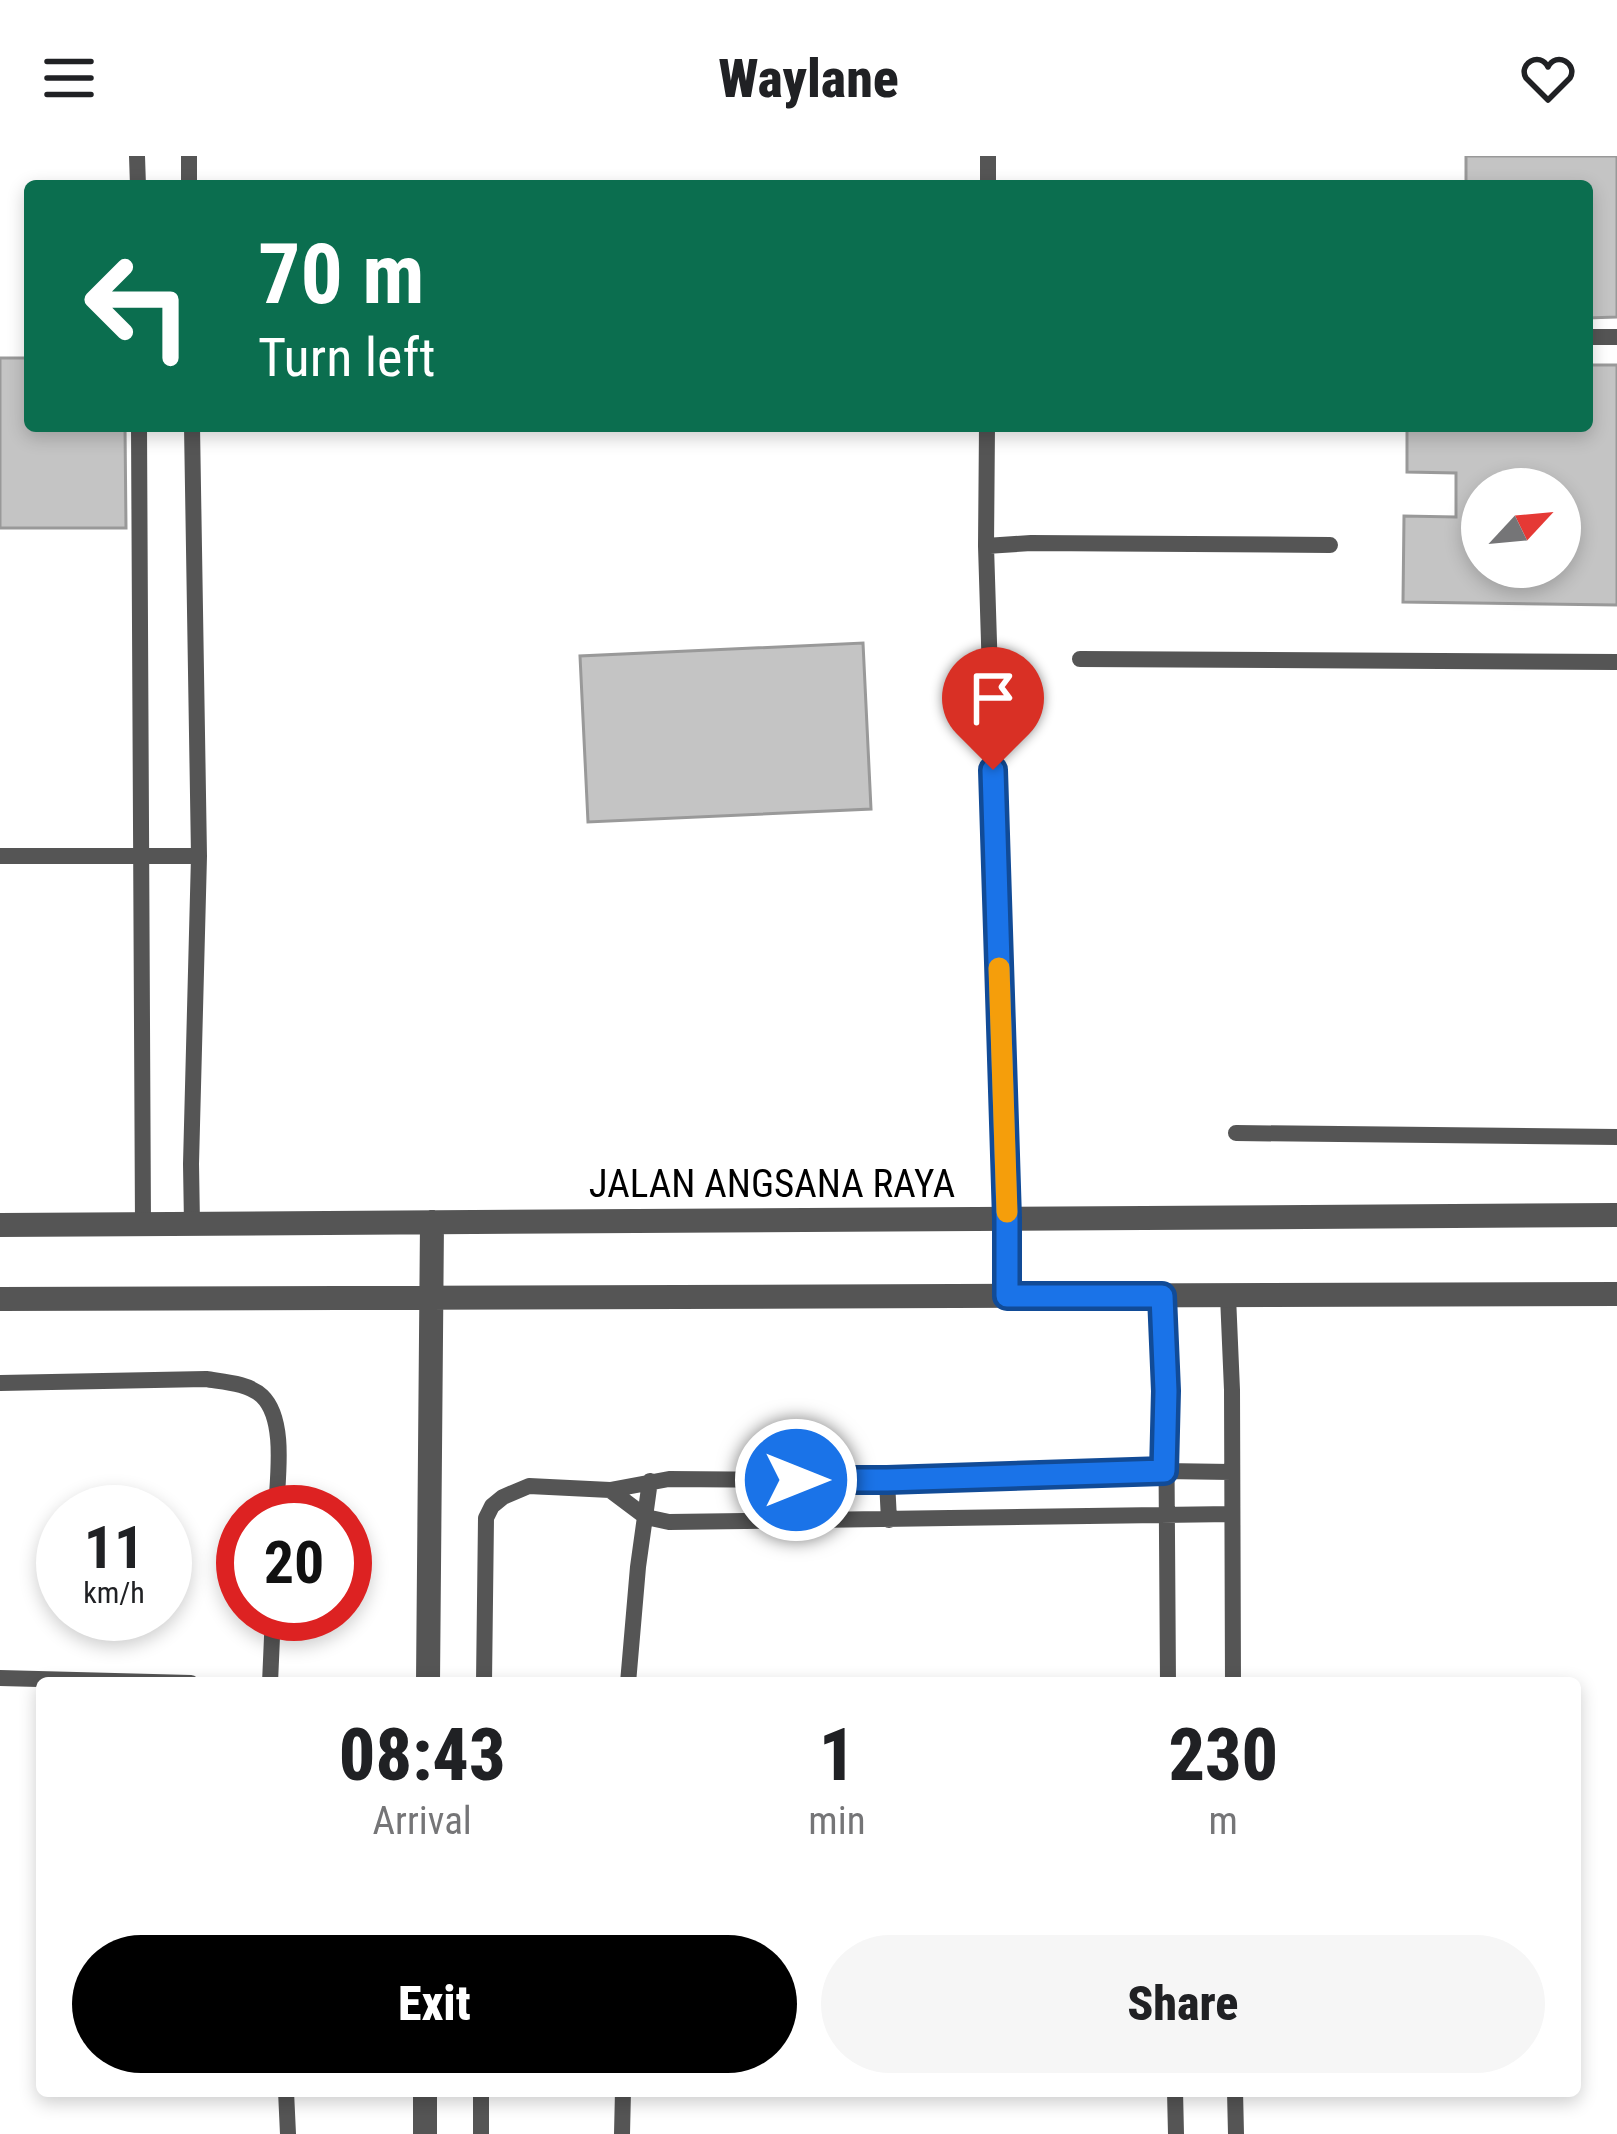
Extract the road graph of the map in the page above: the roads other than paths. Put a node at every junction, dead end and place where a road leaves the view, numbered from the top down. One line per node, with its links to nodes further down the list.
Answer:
1 (140, 432): 9 (lane)
2 (192, 432): 10 (lane)
3 (987, 432): 5 (lane)
4 (1330, 545): 5 (lane)
5 (986, 546): 14 (lane)
6 (1080, 658): 7 (lane)
7 (1617, 662)
8 (0, 856): 9 (lane)
9 (140, 856): 10 (lane); 16 (lane)
10 (199, 856): 17 (lane)
11 (1236, 1133): 12 (lane)
12 (1617, 1137)
13 (1617, 1215): 14 (street, JALAN ANGSANA RAYA)
14 (1007, 1219): 15 (street, JALAN ANGSANA RAYA); 20 (lane)
15 (432, 1222): 17 (street, JALAN ANGSANA RAYA); 23 (street)
16 (143, 1224): 17 (street, JALAN ANGSANA RAYA); 18 (street, JALAN ANGSANA RAYA)
17 (192, 1224)
18 (0, 1225)
19 (1617, 1294): 22 (street)
20 (1007, 1296): 21 (street); 23 (street)
21 (1162, 1296): 22 (street); 26 (lane)
22 (1228, 1296): 27 (lane)
23 (431, 1298): 24 (street); 38 (street)
24 (0, 1300)
25 (0, 1383): 30 (lane)
26 (1164, 1471): 27 (lane); 29 (lane); 32 (lane)
27 (1231, 1472): 33 (lane)
28 (650, 1480): 29 (lane); 31 (lane); 34 (lane)
29 (887, 1480): 35 (lane)
30 (277, 1485)
31 (610, 1490): 34 (lane); 39 (lane)
32 (1165, 1514): 33 (lane); 35 (lane); 41 (lane)
33 (1232, 1514): 42 (lane)
34 (646, 1516): 35 (lane); 40 (lane)
35 (889, 1520)
36 (271, 1641): 37 (lane)
37 (270, 1677)
38 (428, 1677)
39 (484, 1677)
40 (629, 1677)
41 (1168, 1677)
42 (1233, 1677)
43 (0, 1678): 44 (lane)
44 (36, 1679)
45 (286, 2097): 51 (lane)
46 (425, 2097): 52 (street)
47 (481, 2097): 53 (lane)
48 (623, 2097): 54 (lane)
49 (1175, 2097): 55 (lane)
50 (1235, 2097): 56 (lane)
51 (288, 2134)
52 (425, 2134)
53 (481, 2134)
54 (622, 2134)
55 (1176, 2134)
56 (1236, 2134)

